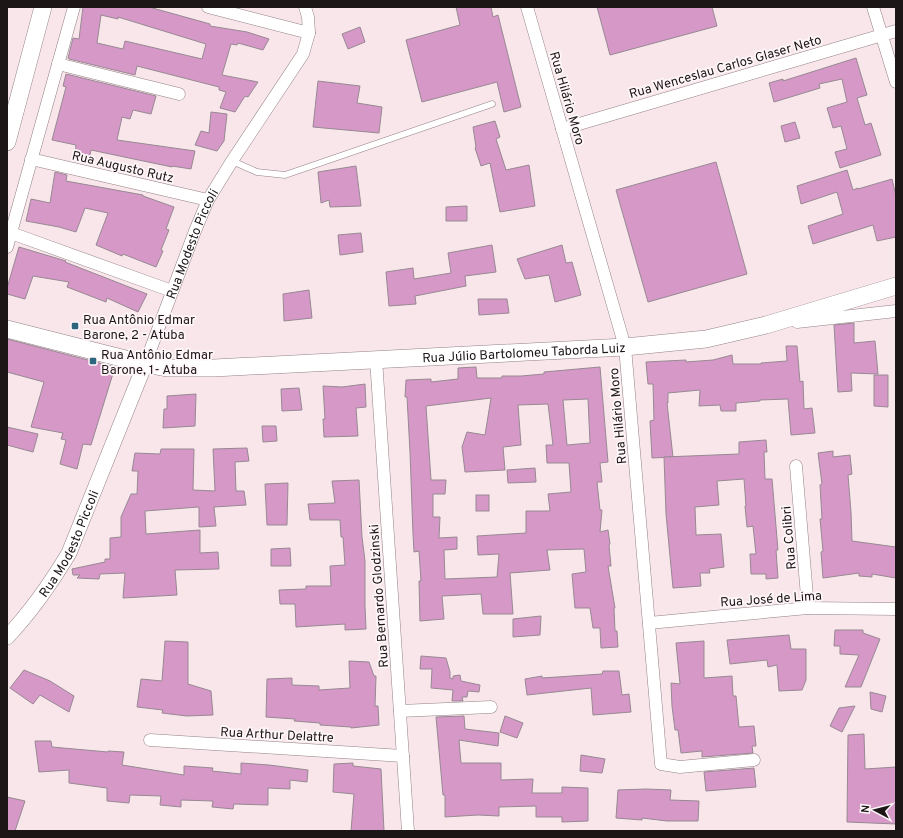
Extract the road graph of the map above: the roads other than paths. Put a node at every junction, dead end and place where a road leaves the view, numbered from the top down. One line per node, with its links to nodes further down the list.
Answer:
1 (43, 7): 15 (main road)
2 (74, 7): 10 (street)
3 (208, 7): 8 (street)
4 (305, 7): 8 (street, Rua Modesto Piccoli)
5 (527, 7): 14 (street, Rua Hilário Moro)
6 (873, 7): 9 (street)
7 (896, 31): 9 (street, Rua Wenceslau Carlos Glaser Neto)
8 (309, 33): 17 (street, Rua Modesto Piccoli)
9 (882, 35): 11 (street); 14 (street, Rua Wenceslau Carlos Glaser Neto)
10 (58, 64): 12 (street); 16 (street)
11 (896, 82)
12 (179, 94)
13 (492, 104): 17 (lane)
14 (562, 129): 26 (street, Rua Hilário Moro)
15 (7, 142)
16 (32, 159): 18 (street, Rua Augusto Rutz); 19 (street)
17 (232, 161): 18 (street, Rua Modesto Piccoli)
18 (208, 200): 22 (street, Rua Modesto Piccoli)
19 (11, 232): 20 (street); 22 (street)
20 (7, 247)
21 (896, 286): 24 (main road, Rua Júlio Bartolomeu Taborda Luiz)
22 (172, 291): 28 (street, Rua Modesto Piccoli)
23 (896, 311): 24 (street)
24 (766, 326): 26 (main road, Rua Júlio Bartolomeu Taborda Luiz)
25 (7, 329): 28 (main road, Rua Júlio Bartolomeu Taborda Luiz)
26 (625, 347): 27 (main road, Rua Júlio Bartolomeu Taborda Luiz); 32 (street, Rua Hilário Moro)
27 (376, 359): 28 (main road, Rua Júlio Bartolomeu Taborda Luiz); 35 (street, Rua Bernardo Glodzinski)
28 (145, 364): 33 (street, Rua Modesto Piccoli)
29 (796, 466): 30 (street, Rua Colibri)
30 (808, 608): 31 (street, Rua José de Lima); 32 (street, Rua José de Lima)
31 (896, 609)
32 (649, 623): 38 (street, Rua Hilário Moro)
33 (7, 637)
34 (491, 707): 35 (street)
35 (400, 711): 37 (street, Rua Bernardo Glodzinski)
36 (150, 740): 37 (street, Rua Arthur Delattre)
37 (403, 756): 39 (street, Rua Bernardo Glodzinski)
38 (754, 760)
39 (408, 831)

